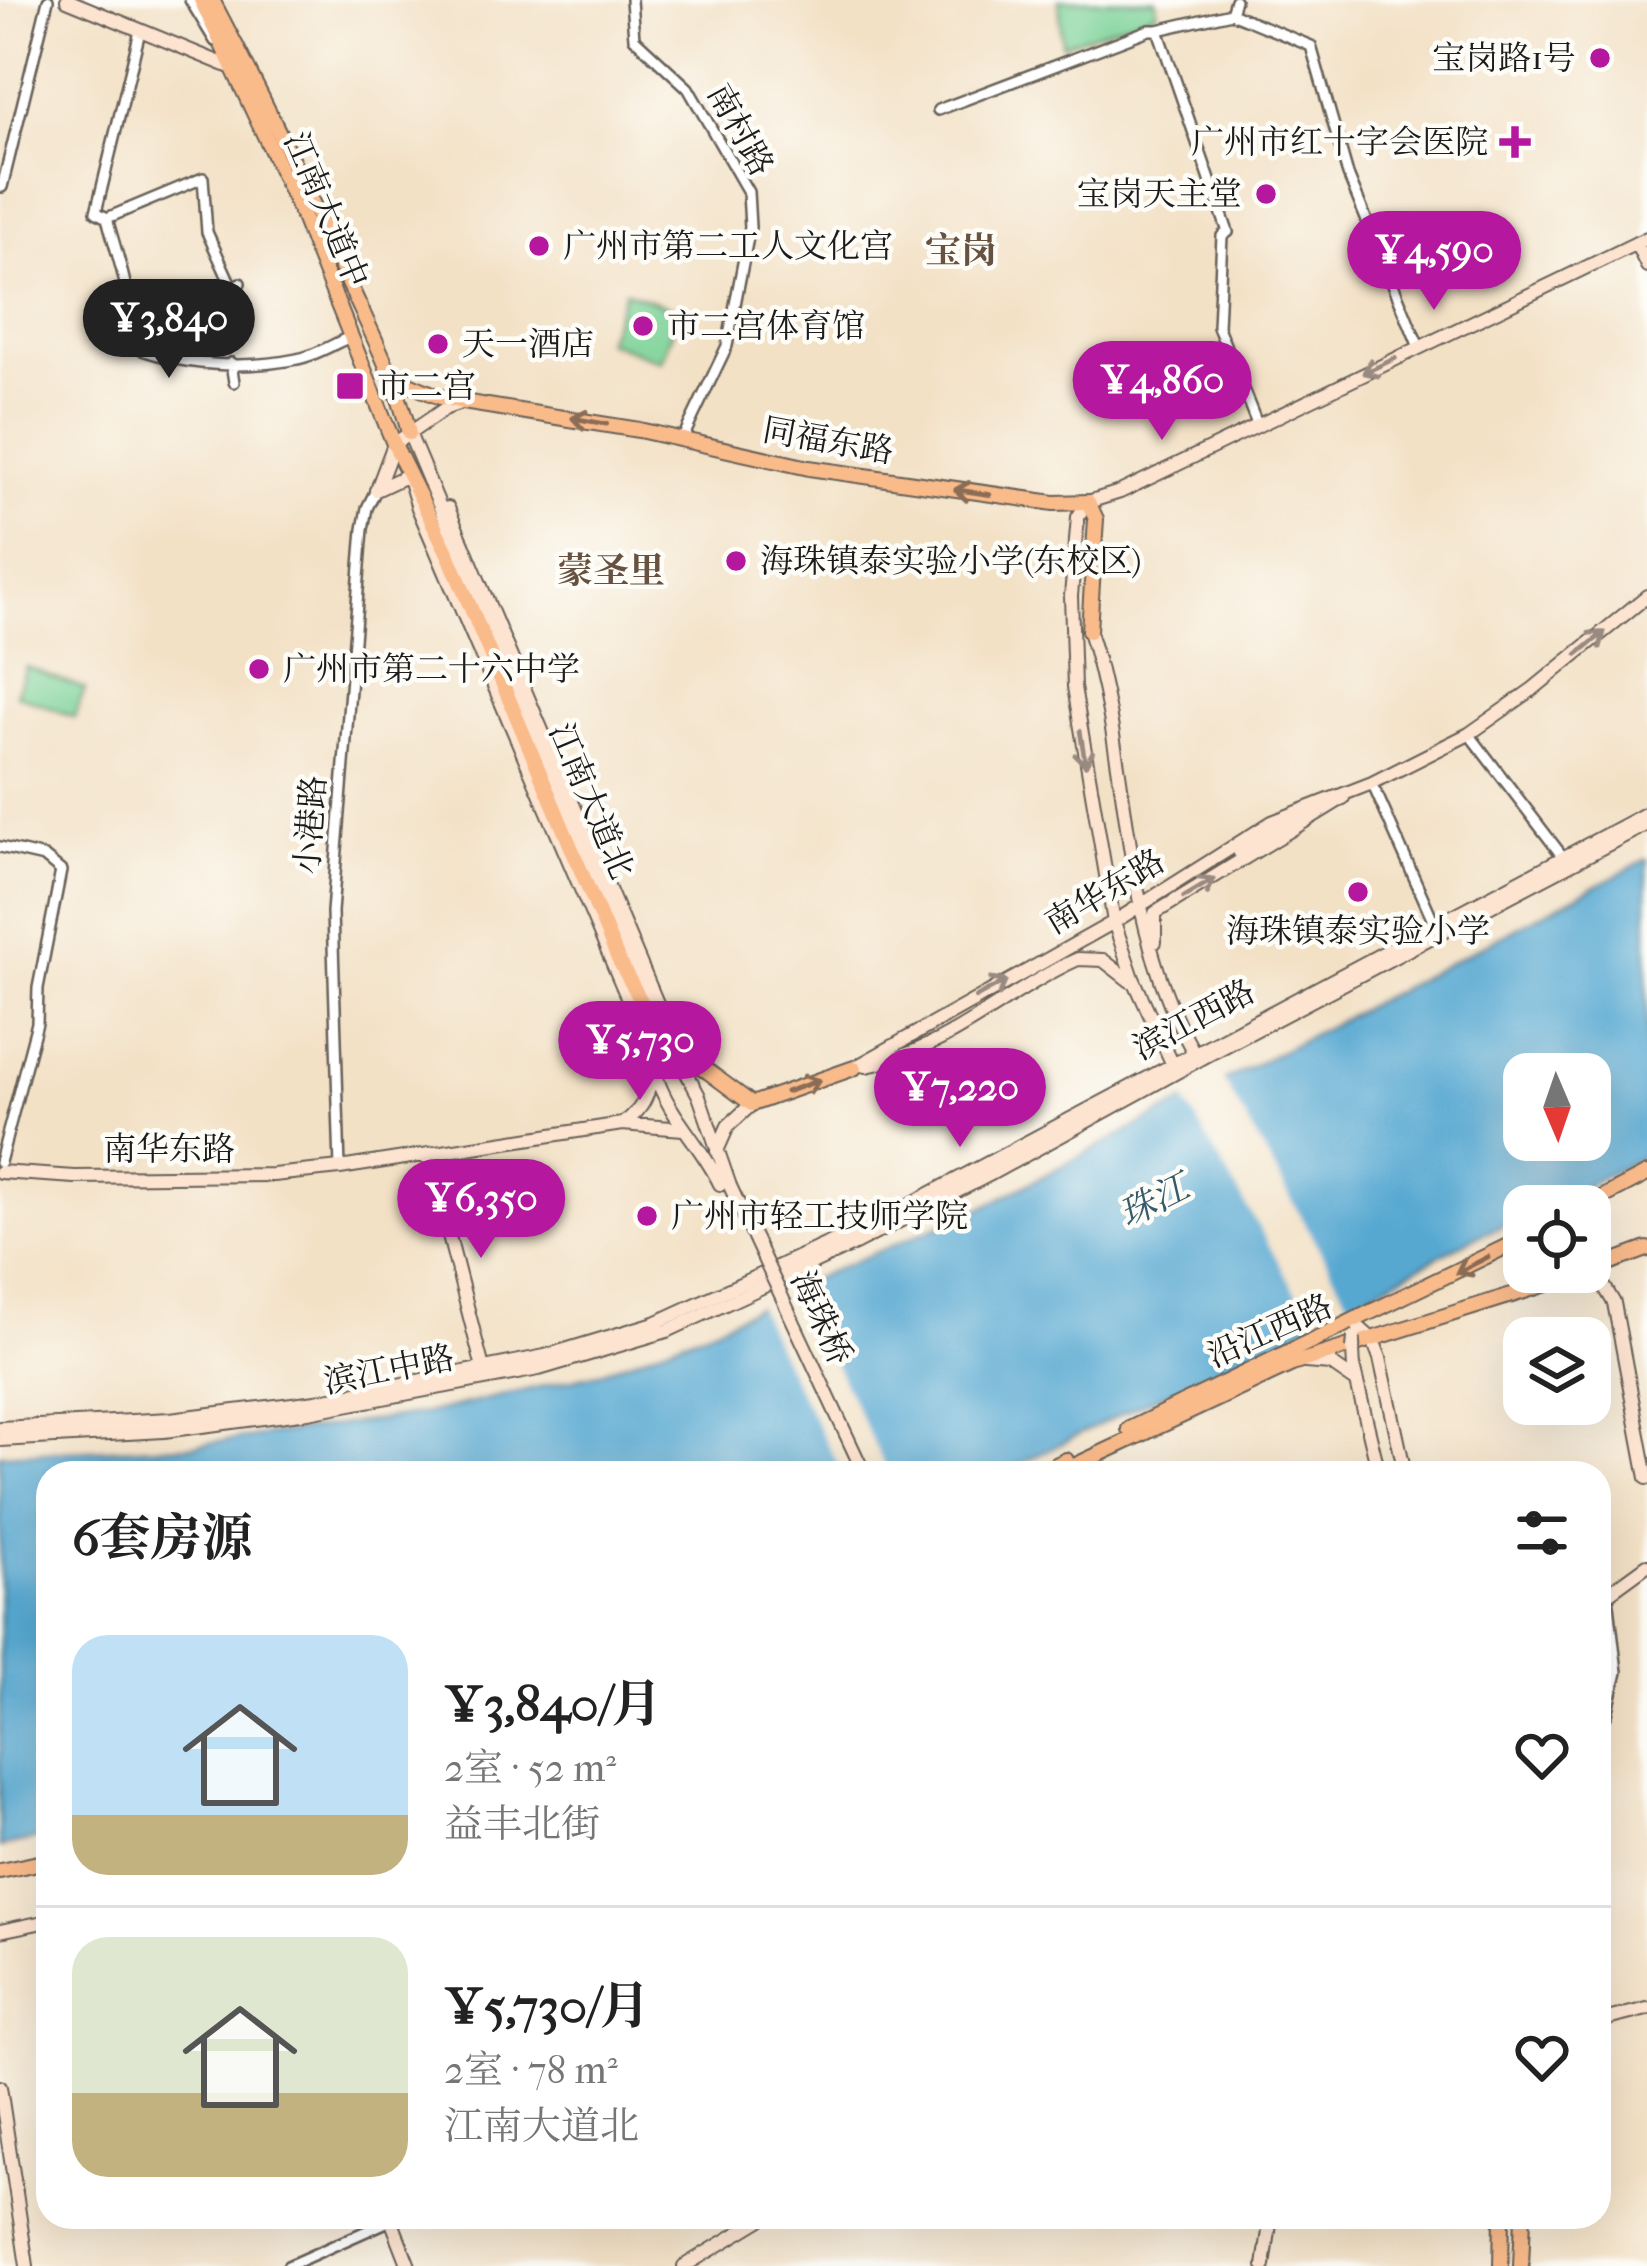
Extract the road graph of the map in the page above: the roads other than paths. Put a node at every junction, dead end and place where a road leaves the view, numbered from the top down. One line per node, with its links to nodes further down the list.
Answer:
1 (48, 0): 14 (street)
2 (67, 0): 10 (main road)
3 (190, 0): 11 (street)
4 (201, 0): 11 (main road, 江南大道中)
5 (631, 0): 27 (street, 南村路)
6 (1235, 0): 8 (street)
7 (219, 3): 12 (main road, 江南大道中)
8 (1231, 13): 9 (street); 20 (street)
9 (1158, 30): 13 (street); 25 (street)
10 (140, 31): 11 (main road); 15 (street)
11 (235, 69): 12 (main road); 19 (main road, 江南大道中)
12 (254, 75): 22 (main road, 江南大道中)
13 (938, 110)
14 (2, 187)
15 (102, 215): 18 (street); 21 (street)
16 (1642, 241): 17 (main road); 20 (main road, 同福东路)
17 (1647, 266)
18 (240, 283)
19 (350, 337): 21 (street); 28 (main road, 江南大道中)
20 (1419, 347): 25 (main road, 同福东路, one-way to 25)
21 (231, 363): 23 (street)
22 (390, 376): 24 (main road, 同福东路); 26 (main road, 江南大道中)
23 (233, 382)
24 (463, 402): 26 (main road); 27 (main road, 同福东路, one-way to 24)
25 (1254, 425): 31 (main road, 同福东路)
26 (409, 433): 28 (main road); 51 (main road, 江南大道北)
27 (682, 440): 31 (main road, 同福东路, one-way to 27)
28 (394, 444): 29 (main road, 江南大道北); 30 (main road)
29 (409, 475): 30 (main road); 48 (main road, 江南大道北); 53 (main road)
30 (376, 490): 63 (street, 小港路)
31 (1088, 502): 32 (main road); 33 (main road)
32 (1074, 549): 33 (main road); 35 (main road)
33 (1092, 550): 35 (main road)
34 (1647, 596): 36 (main road, one-way to 34)
35 (1081, 632): 44 (main road); 45 (main road, one-way to 45)
36 (1469, 734): 37 (main road); 43 (street)
37 (1372, 784): 38 (main road); 46 (street)
38 (1354, 790): 42 (main road); 44 (main road, 南华东路, one-way to 38)
39 (1647, 813): 43 (main road, 滨江西路)
40 (1647, 824): 46 (main road, 滨江西路)
41 (0, 847): 62 (street)
42 (1240, 854)
43 (1563, 856): 46 (main road, 滨江西路)
44 (1146, 912): 45 (main road, 南华东路); 52 (main road)
45 (1114, 922): 47 (main road, 南华东路); 50 (main road)
46 (1437, 929): 52 (main road, 滨江西路); 55 (main road, 滨江西路)
47 (1072, 944): 49 (main road); 56 (main road, 南华东路, one-way to 47)
48 (618, 958): 51 (main road); 53 (main road, 江南大道北)
49 (1043, 979): 50 (main road); 56 (main road)
50 (1138, 991): 54 (main road)
51 (676, 1050): 57 (main road); 60 (main road, 江南大道北)
52 (1193, 1051): 54 (main road, 滨江西路); 55 (main road)
53 (651, 1053): 58 (main road); 59 (main road, 江南大道北)
54 (1172, 1063): 55 (main road); 71 (main road, 滨江西路)
55 (1186, 1066): 71 (main road, 滨江西路)
56 (854, 1068): 57 (main road, 南华东路, one-way to 56)
57 (752, 1104): 60 (main road)
58 (622, 1124): 59 (main road, 南华东路); 61 (main road, 南华东路)
59 (683, 1129): 66 (main road, 江南大道北)
60 (717, 1153): 66 (main road, 江南大道北)
61 (428, 1155): 63 (main road, 南华东路); 79 (main road)
62 (0, 1162)
63 (340, 1168): 64 (main road, 南华东路)
64 (0, 1172)
65 (1647, 1174): 67 (main road)
66 (727, 1188): 85 (main road, 海珠桥, bridge)
67 (1611, 1193)
68 (1503, 1249): 72 (main road, 沿江西路, one-way to 72)
69 (1647, 1249): 70 (main road, 沿江西路)
70 (1611, 1262)
71 (769, 1278): 79 (main road, 滨江中路)
72 (1420, 1291): 75 (main road); 76 (main road, 沿江西路)
73 (1518, 1293): 75 (main road, 沿江西路)
74 (1607, 1293): 91 (main road)
75 (1434, 1320): 77 (main road, 沿江西路)
76 (1354, 1336): 77 (main road); 81 (main road); 86 (main road, 沿江西路)
77 (1372, 1340): 78 (main road, 沿江西路); 80 (main road)
78 (1292, 1364): 81 (main road); 84 (main road, 沿江西路)
79 (484, 1374): 82 (main road, 滨江中路); 83 (main road, 滨江中路)
80 (1387, 1384): 81 (main road); 90 (main road)
81 (1358, 1386): 89 (main road)
82 (0, 1428)
83 (0, 1440)
84 (1098, 1454): 87 (main road, 沿江西路); 88 (main road)
85 (855, 1461)
86 (1063, 1461)
87 (1084, 1461)
88 (1096, 1461)
89 (1376, 1461)
90 (1403, 1461)
91 (1647, 1478)
92 (1647, 1564): 93 (main road)
93 (1611, 1592)
94 (1611, 1640): 95 (street)
95 (1611, 1698)
96 (36, 1864): 97 (main road)
97 (0, 1871)
98 (36, 1924): 99 (main road)
99 (0, 1931)
100 (1647, 2009): 101 (main road)
101 (1611, 2017)
102 (0, 2087): 110 (main road)
103 (367, 2229): 111 (street)
104 (394, 2229): 112 (main road)
105 (745, 2229): 113 (main road)
106 (758, 2229): 114 (main road)
107 (1269, 2229): 115 (main road)
108 (1502, 2229): 116 (main road)
109 (1522, 2229): 117 (main road)
110 (27, 2266)
111 (288, 2266)
112 (409, 2266)
113 (684, 2266)
114 (698, 2266)
115 (1264, 2266)
116 (1501, 2266)
117 (1521, 2266)

